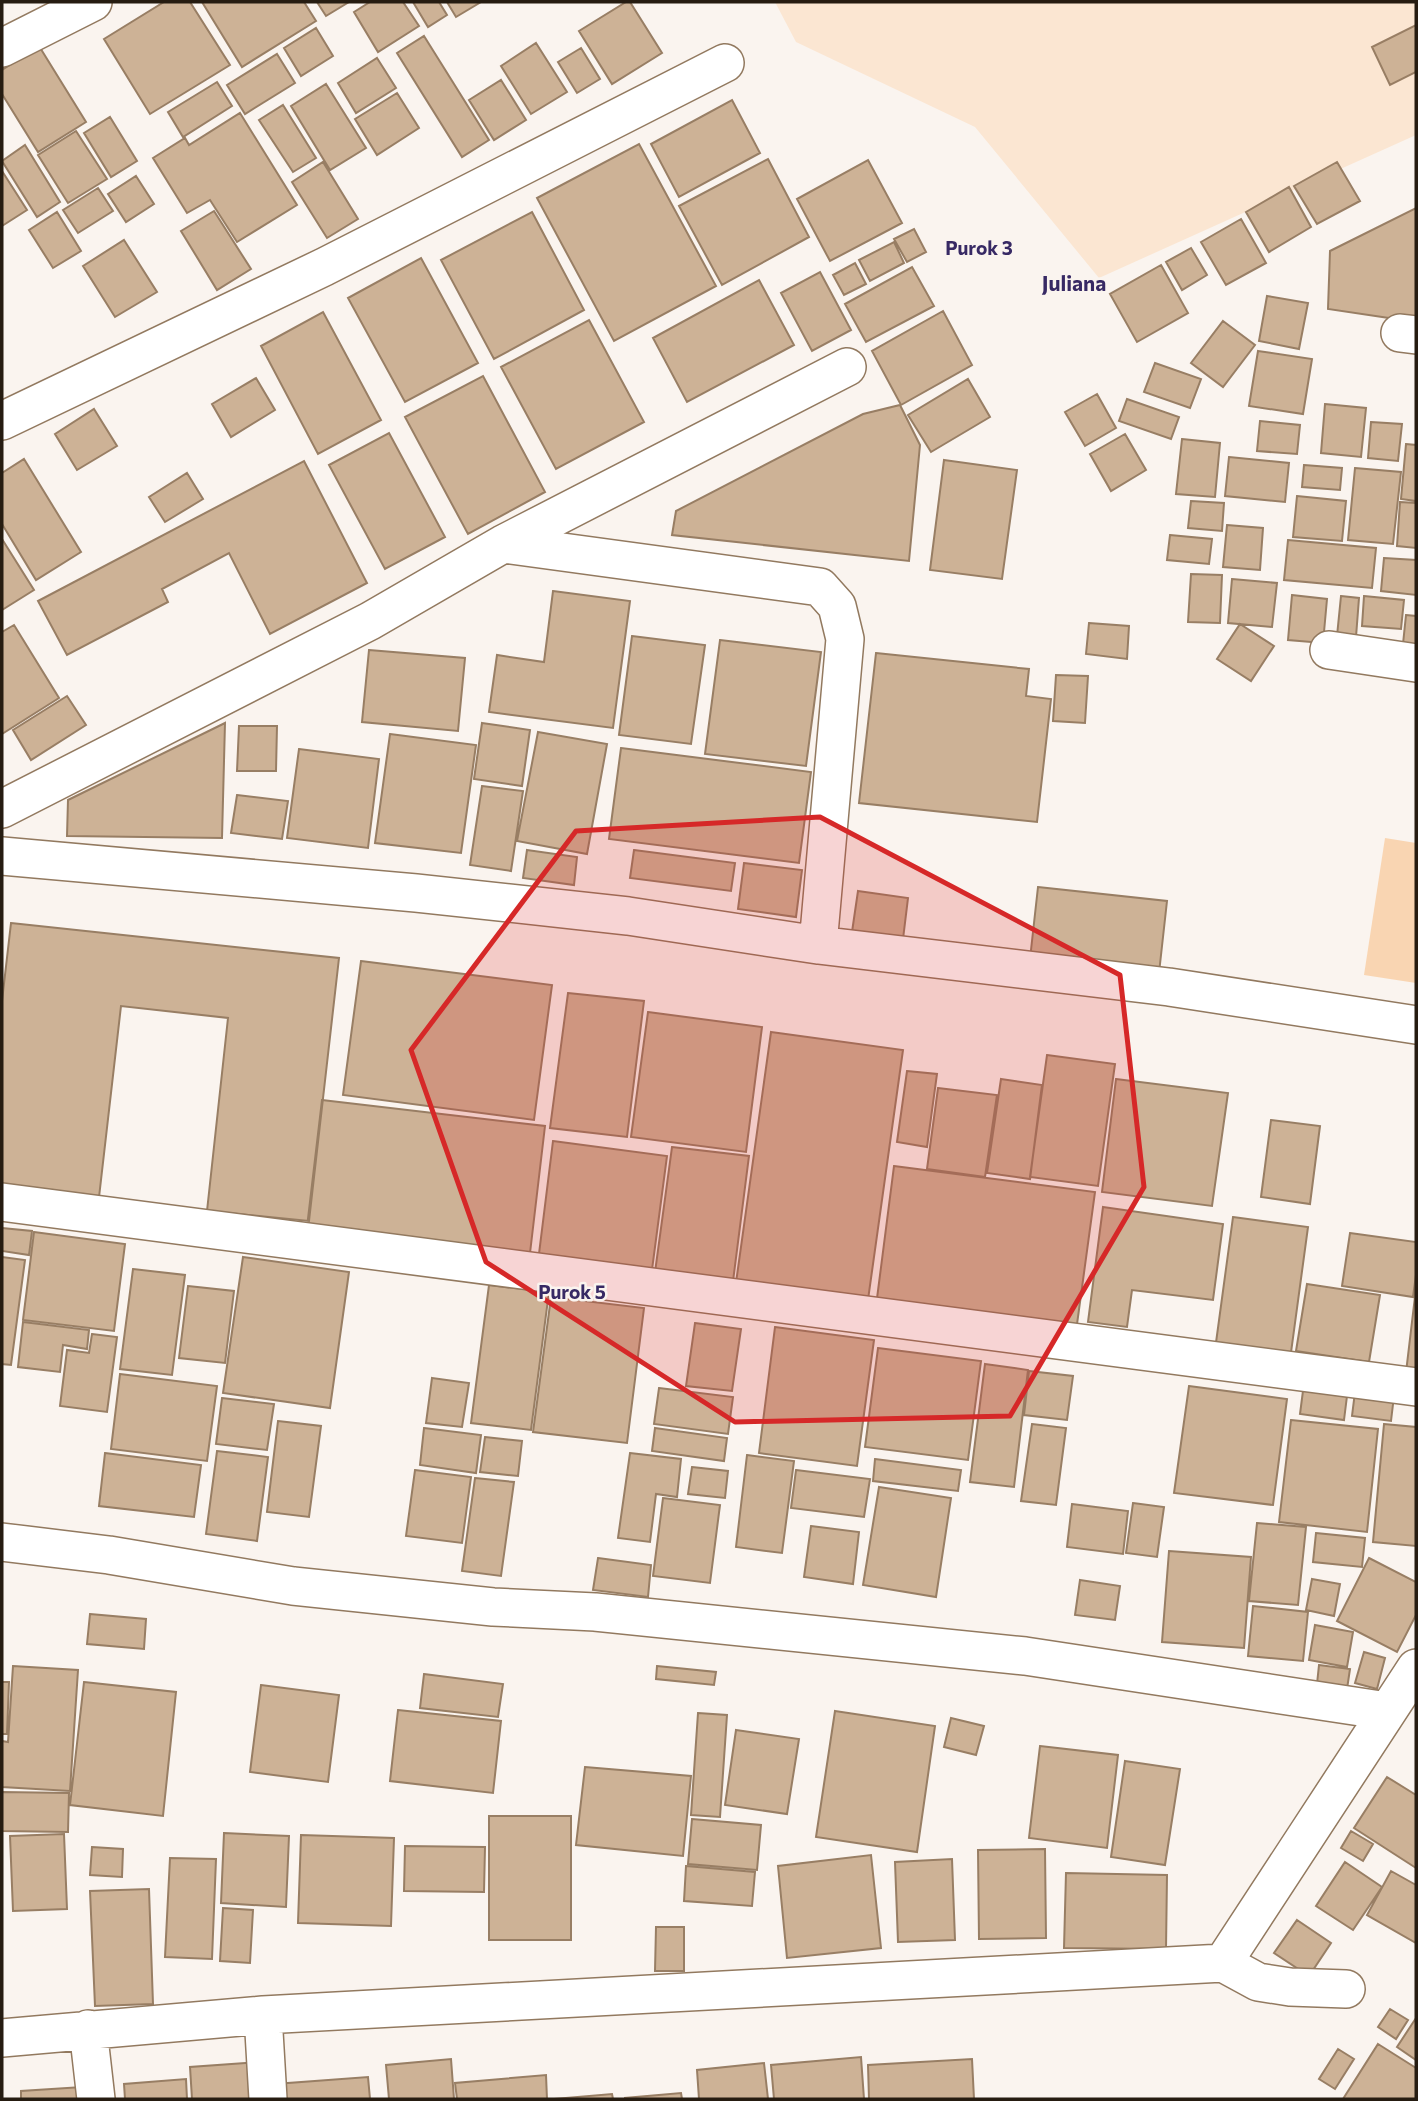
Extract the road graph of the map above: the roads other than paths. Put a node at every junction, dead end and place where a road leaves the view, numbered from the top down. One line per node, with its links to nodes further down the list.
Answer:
1 (93, 2): 2 (street)
2 (2, 48)
3 (725, 63): 5 (street)
4 (847, 367): 6 (street)
5 (2, 421)
6 (503, 544): 9 (street); 11 (street)
7 (1329, 650): 8 (street)
8 (1416, 663)
9 (2, 809)
10 (2, 856): 11 (street)
11 (818, 946): 12 (street)
12 (1416, 1025)
13 (2, 1202): 14 (street)
14 (1416, 1387)
15 (2, 1542): 17 (street)
16 (1416, 1668): 17 (street)
17 (1387, 1712): 18 (street)
18 (1223, 1963): 19 (street); 20 (street)
19 (1346, 1989)
20 (263, 2015): 21 (street); 24 (street)
21 (88, 2029): 22 (street); 23 (street)
22 (2, 2038)
23 (96, 2099)
24 (268, 2099)

